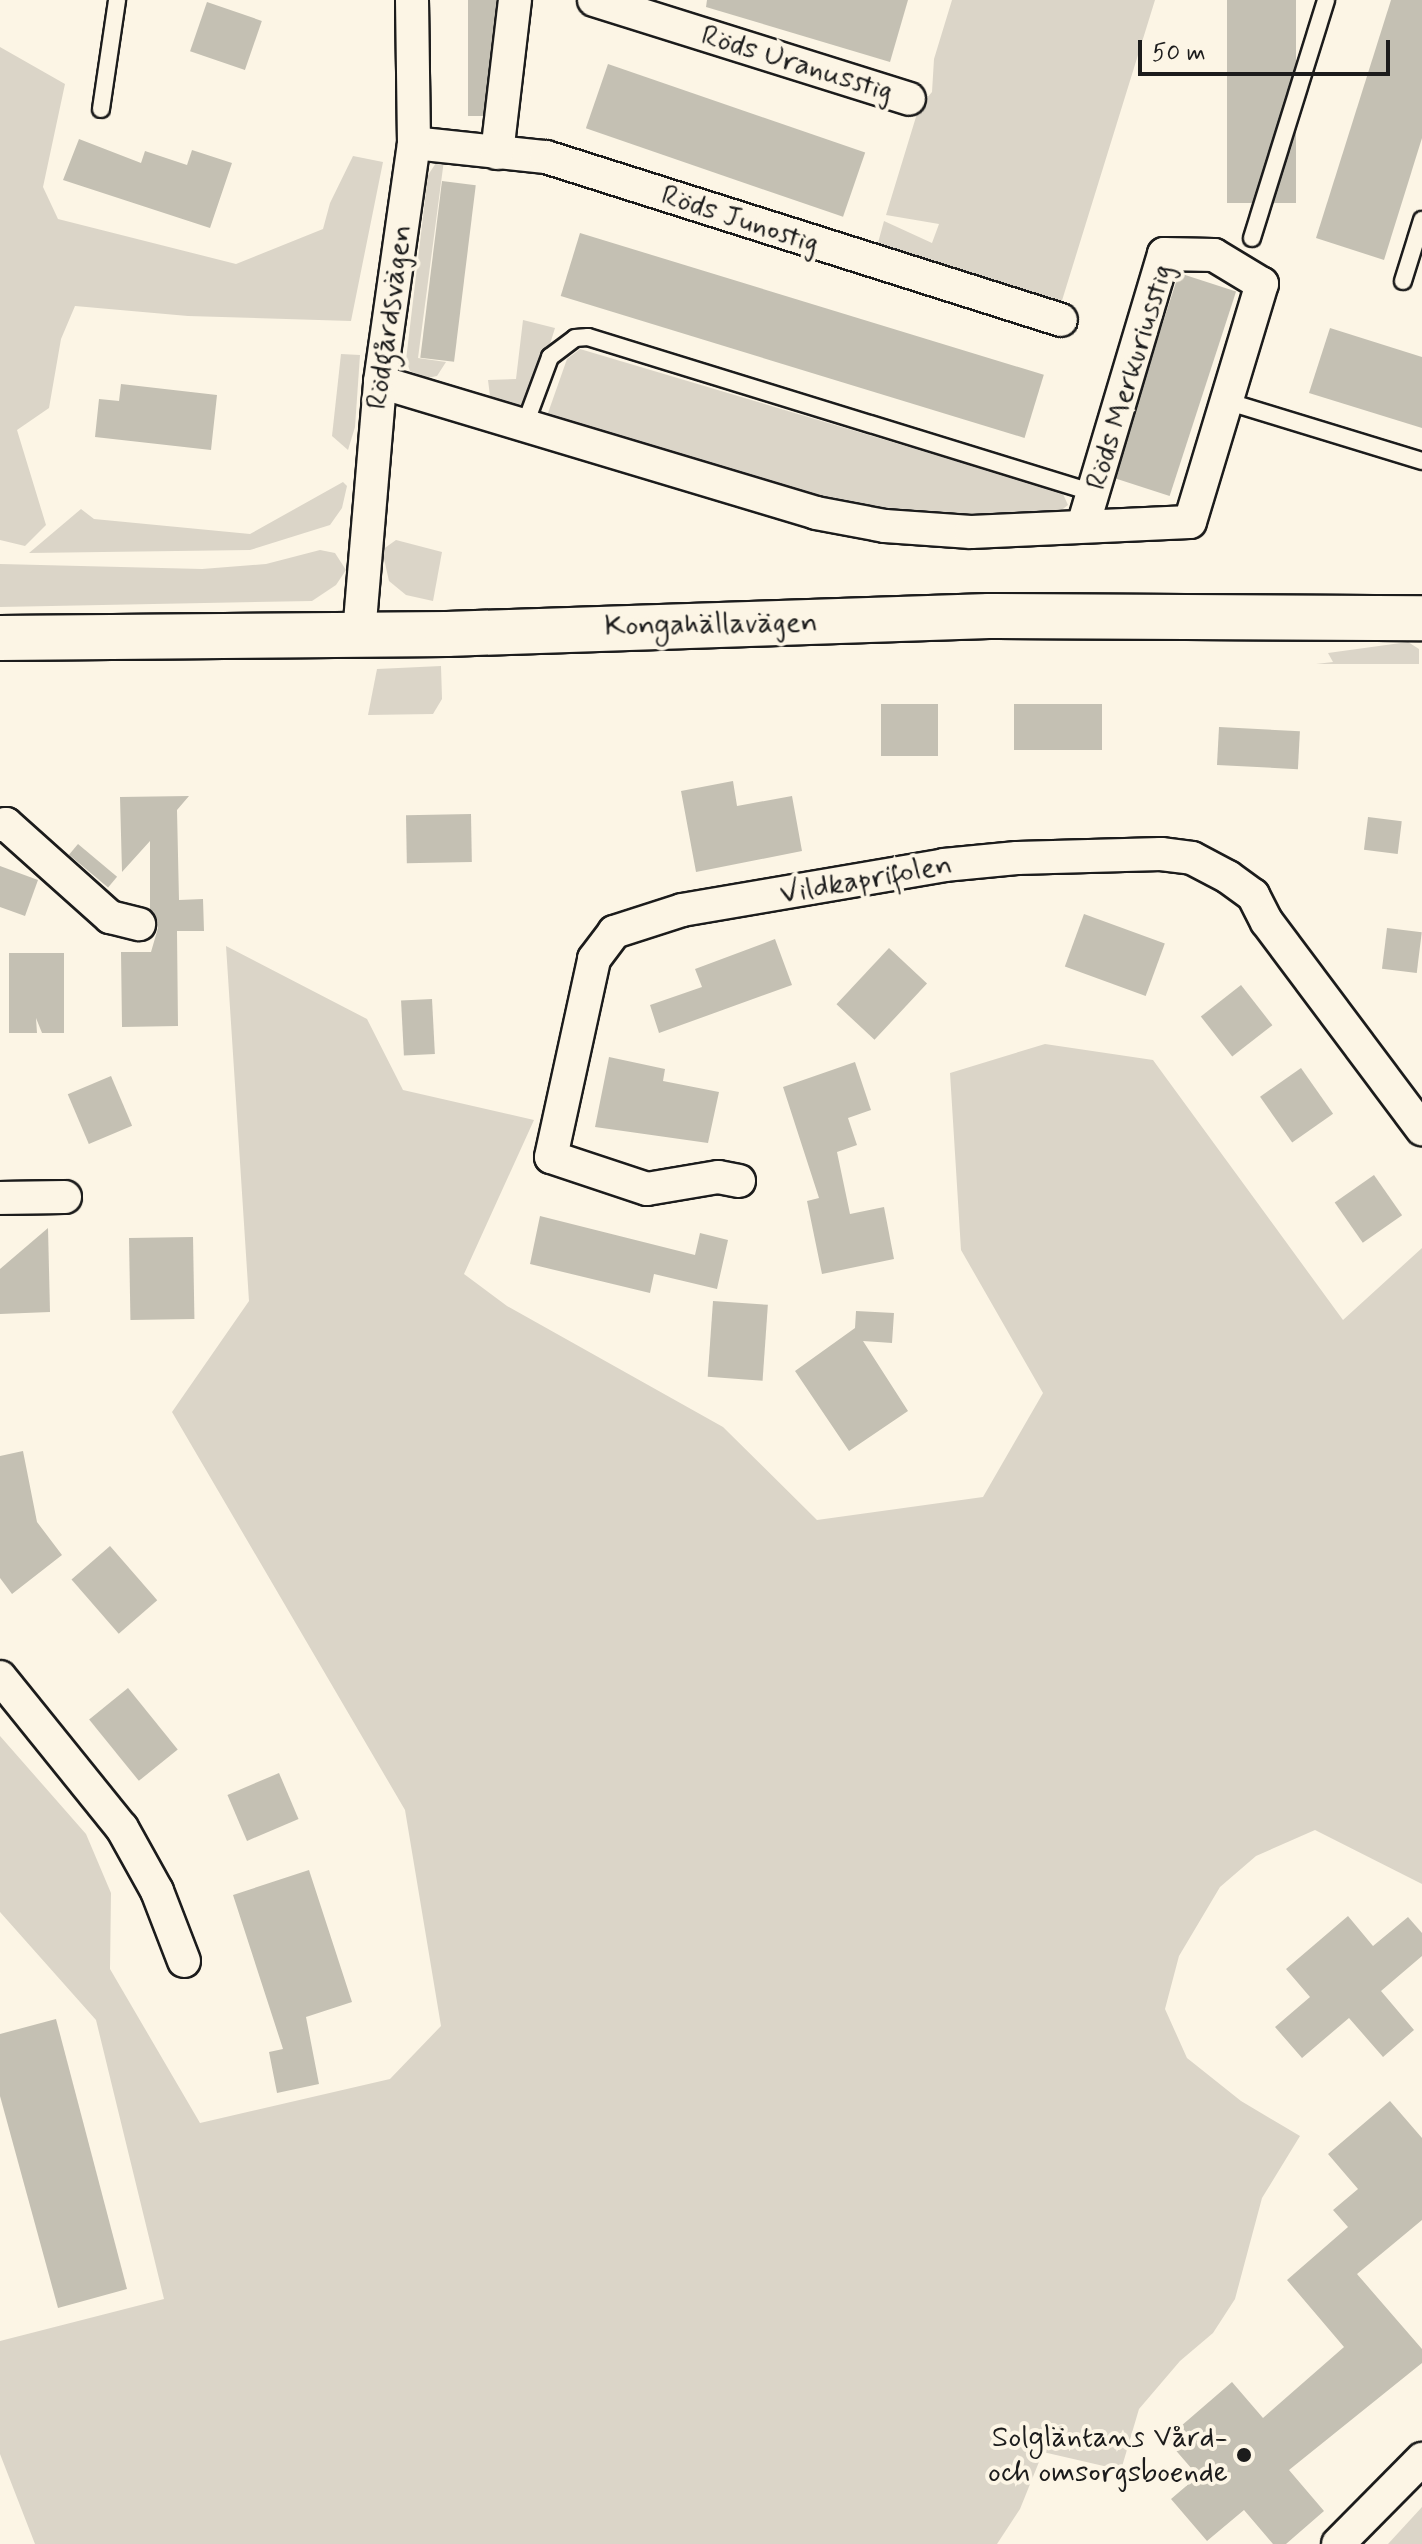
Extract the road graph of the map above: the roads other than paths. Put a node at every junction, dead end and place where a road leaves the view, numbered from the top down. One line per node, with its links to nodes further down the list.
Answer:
1 (117, 0): 7 (lane)
2 (412, 0): 8 (street, Rödgårdsvägen)
3 (515, 0): 9 (street)
4 (594, 0): 6 (street, Röds Uranusstig)
5 (1326, 0): 11 (lane)
6 (909, 99)
7 (101, 109)
8 (414, 143): 9 (street, Röds Junostig); 14 (street, Rödgårdsvägen)
9 (497, 153): 13 (street, Röds Junostig)
10 (1422, 220): 12 (lane)
11 (1252, 238)
12 (1403, 281)
13 (1061, 320)
14 (380, 382): 16 (street, Röds Merkuriusstig); 21 (street, Rödgårdsvägen)
15 (1229, 402): 17 (lane); 18 (street, Röds Merkuriusstig); 19 (street, Röds Merkuriusstig)
16 (524, 427): 18 (lane); 19 (street, Röds Merkuriusstig)
17 (1422, 461)
18 (1094, 493): 19 (street, Röds Merkuriusstig)
19 (1084, 523)
20 (1422, 618): 21 (street, Kongahällavägen)
21 (359, 634): 22 (street, Kongahällavägen)
22 (0, 638)
23 (0, 825): 24 (street)
24 (139, 924)
25 (1422, 1129): 26 (street, Vildkaprifolen)
26 (739, 1181)
27 (65, 1197): 28 (street)
28 (0, 1198)
29 (0, 1677): 30 (street)
30 (184, 1961)
31 (1422, 2459): 32 (street)
32 (1338, 2544)

